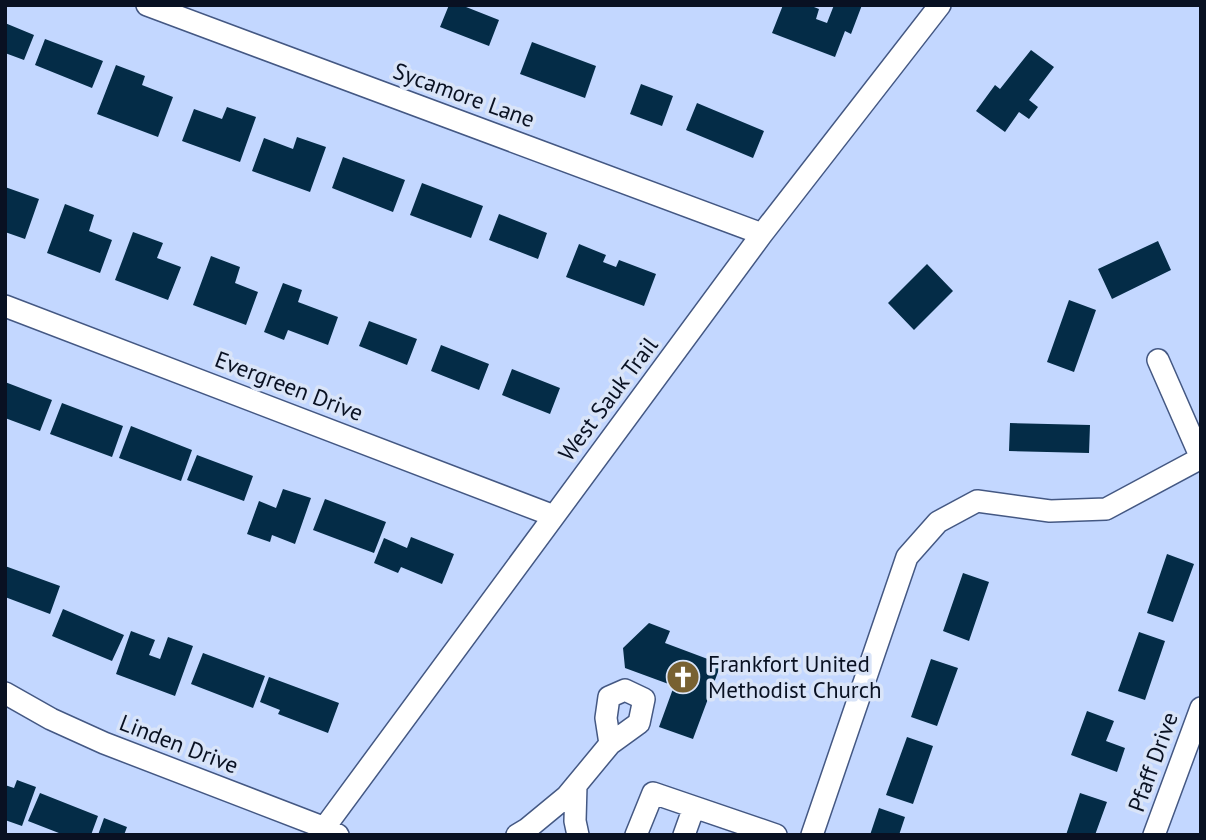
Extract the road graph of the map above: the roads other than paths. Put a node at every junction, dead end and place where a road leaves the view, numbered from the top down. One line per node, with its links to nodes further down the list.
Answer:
1 (147, 5): 3 (street, Sycamore Lane)
2 (940, 5): 3 (street, West Sauk Trail)
3 (762, 234): 7 (street, West Sauk Trail)
4 (5, 306): 7 (street, Evergreen Drive)
5 (1158, 360): 6 (street)
6 (1201, 458): 20 (street)
7 (554, 516): 14 (street, West Sauk Trail)
8 (5, 693): 14 (street, Linden Drive)
9 (1201, 708): 21 (street, Pfaff Drive)
10 (610, 744): 11 (street)
11 (576, 785): 16 (street); 17 (street)
12 (694, 807): 13 (street); 18 (street); 19 (street)
13 (728, 827): 15 (street)
14 (327, 832)
15 (769, 834)
16 (517, 835)
17 (578, 835)
18 (636, 835)
19 (684, 835)
20 (812, 835)
21 (1154, 835)

